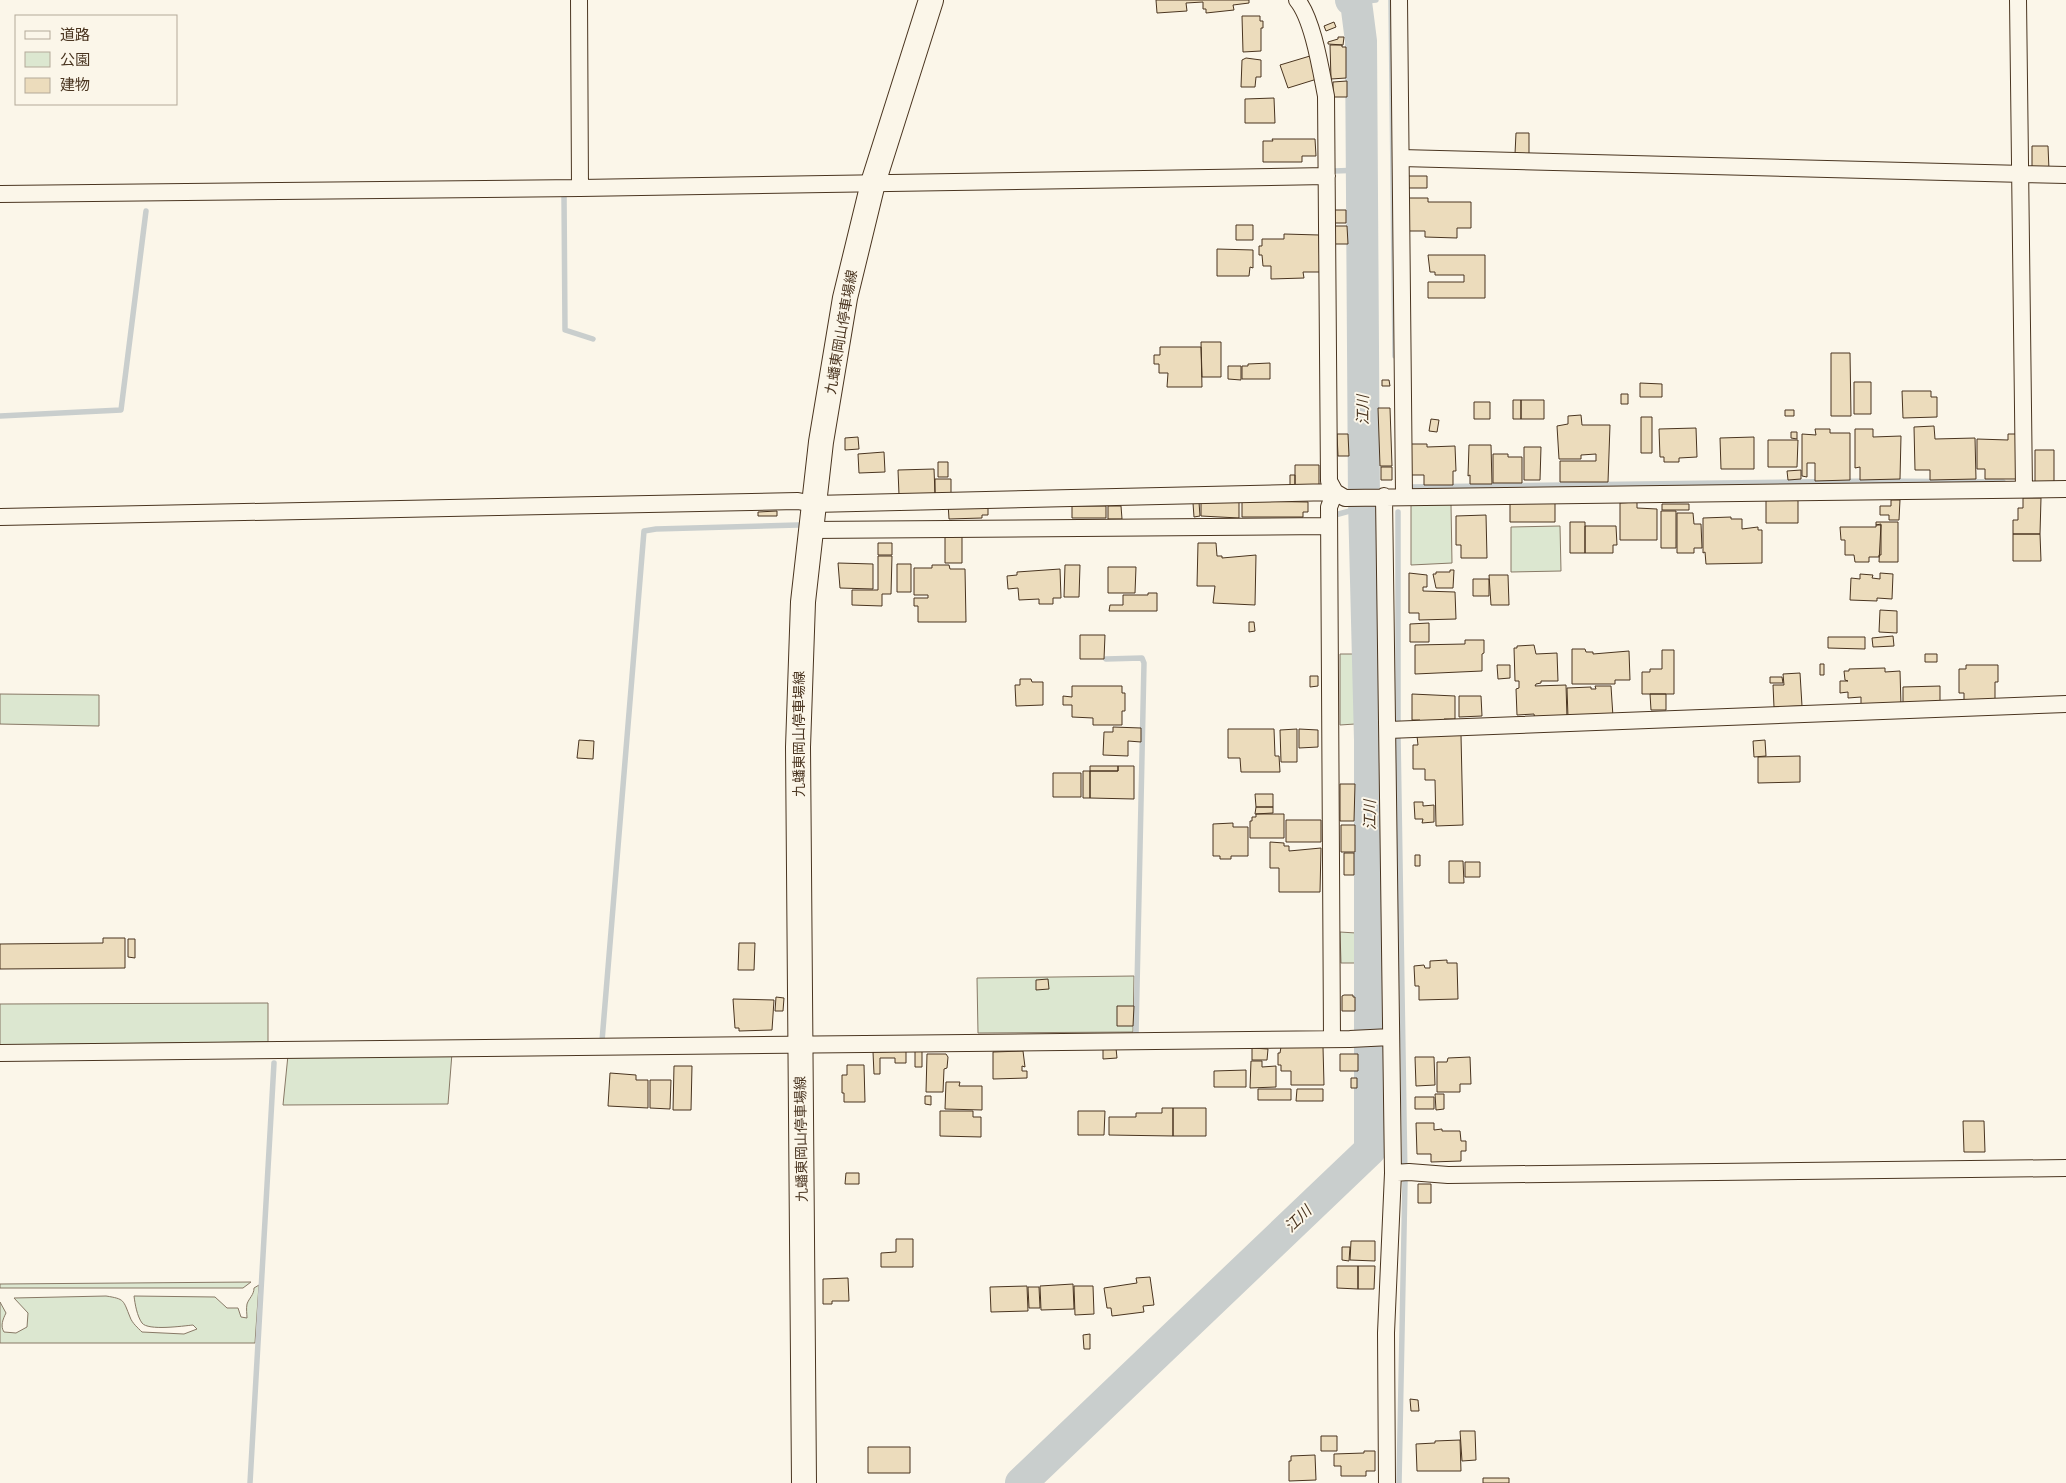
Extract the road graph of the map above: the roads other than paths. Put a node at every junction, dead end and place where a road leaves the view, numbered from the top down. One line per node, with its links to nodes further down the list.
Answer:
1 (579, 0): 10 (street)
2 (931, 0): 11 (main road, 九蟠東岡山停車場線)
3 (1297, 0): 8 (street)
4 (1399, 0): 6 (street)
5 (2018, 0): 9 (street)
6 (1401, 158): 9 (street); 17 (street)
7 (2066, 175): 9 (street)
8 (1326, 176): 11 (street); 15 (street)
9 (2020, 178): 13 (street)
10 (580, 183): 11 (street); 12 (street)
11 (873, 183): 18 (main road, 九蟠東岡山停車場線)
12 (0, 194)
13 (2024, 489): 14 (street); 17 (street)
14 (2066, 490)
15 (1340, 495): 16 (street); 18 (street); 20 (street)
16 (1380, 496): 17 (street); 23 (street)
17 (1404, 496)
18 (813, 504): 19 (street); 21 (main road, 九蟠東岡山停車場線)
19 (0, 517)
20 (1329, 520): 21 (street); 24 (street)
21 (810, 530): 26 (main road, 九蟠東岡山停車場線)
22 (2066, 704): 23 (street)
23 (1395, 730): 25 (street)
24 (1332, 1035): 25 (street); 26 (street)
25 (1391, 1036): 29 (street)
26 (800, 1044): 27 (street); 30 (main road, 九蟠東岡山停車場線)
27 (0, 1053)
28 (2066, 1168): 29 (street)
29 (1402, 1172): 31 (street)
30 (804, 1483)
31 (1387, 1483)

